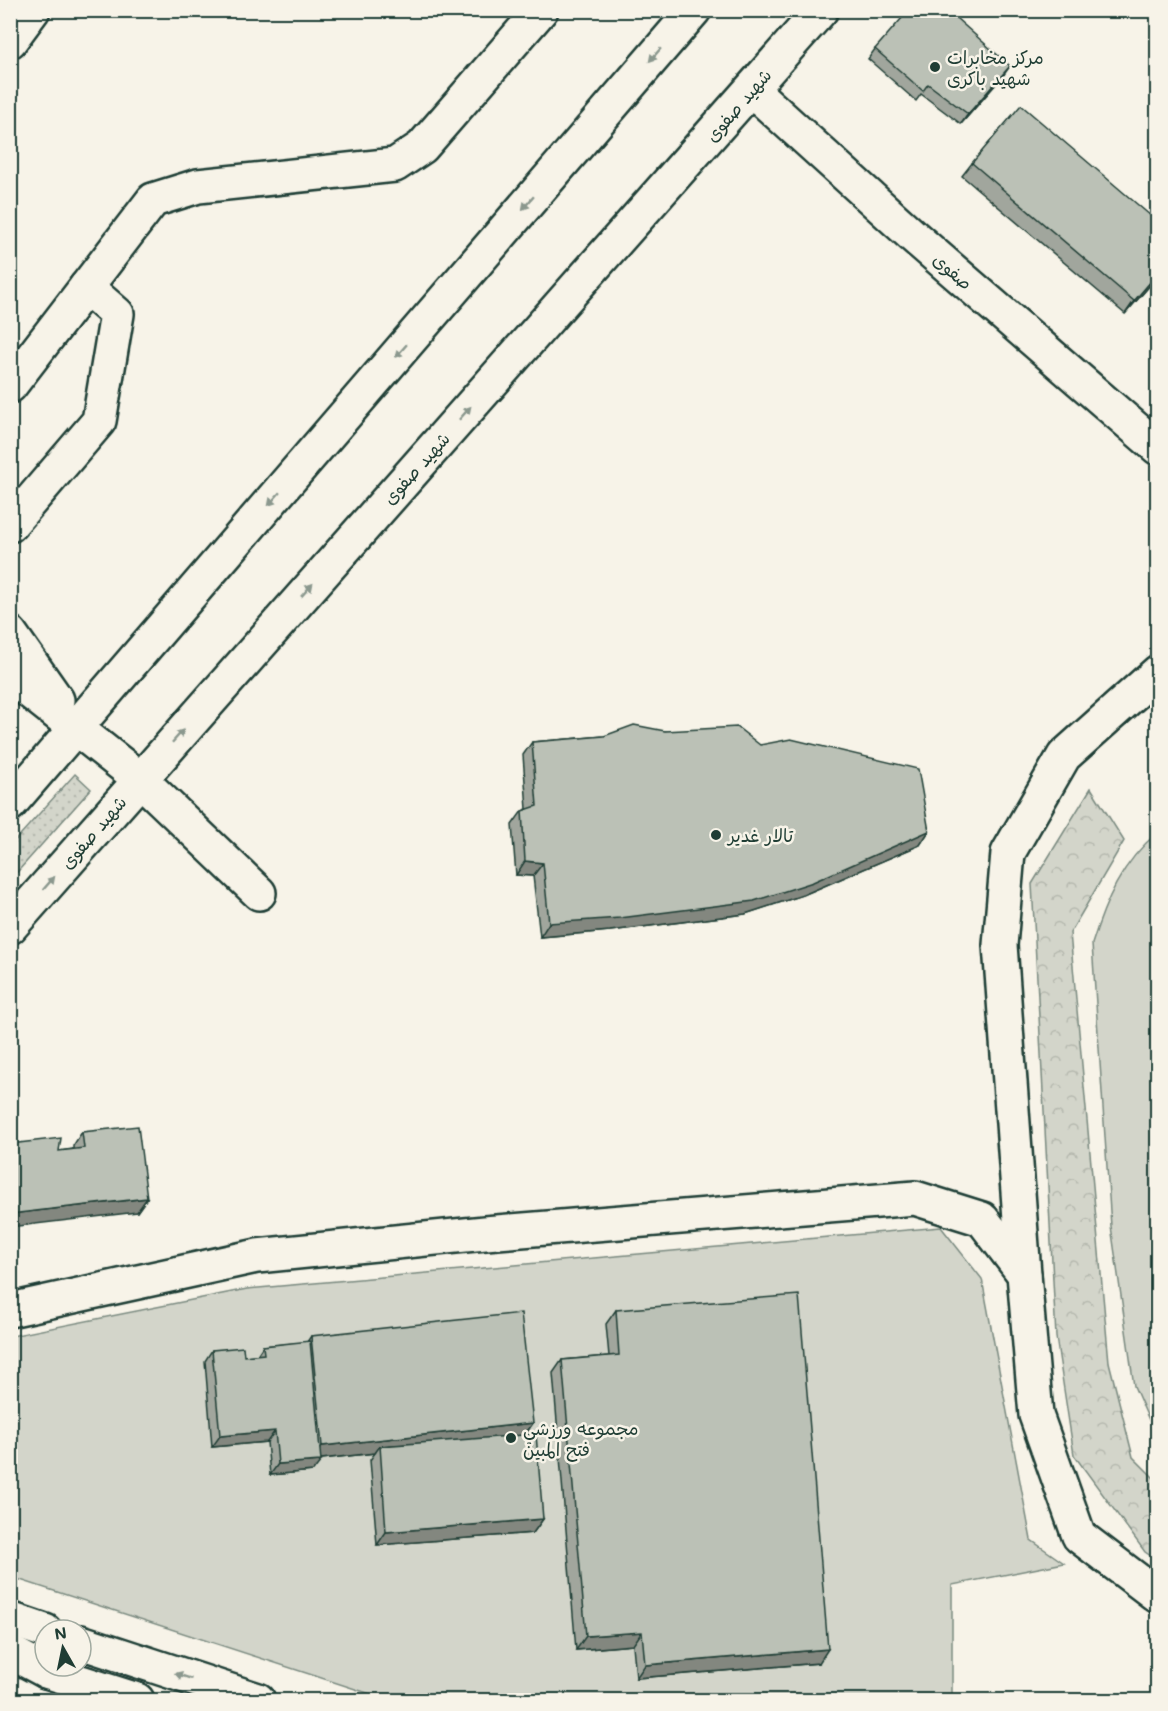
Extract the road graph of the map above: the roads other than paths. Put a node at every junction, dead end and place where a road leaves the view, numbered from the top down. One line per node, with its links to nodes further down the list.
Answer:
1 (33, 10): 5 (main road)
2 (541, 10): 7 (main road)
3 (693, 10): 14 (main road, one-way to 14)
4 (821, 10): 6 (main road, شهید صفوی)
5 (10, 41)
6 (752, 90): 9 (main road, صفوی); 15 (main road, شهید صفوی, one-way to 6)
7 (86, 287): 8 (main road); 10 (main road)
8 (10, 386)
9 (1158, 448)
10 (10, 525)
11 (10, 633): 14 (main road)
12 (1158, 672): 19 (main road)
13 (10, 676): 14 (main road)
14 (77, 729): 15 (main road); 16 (main road)
15 (140, 779): 17 (main road); 18 (main road, شهید صفوی, one-way to 15)
16 (10, 804)
17 (259, 893)
18 (10, 927)
19 (1024, 1274): 20 (main road); 21 (main road)
20 (10, 1310)
21 (1158, 1596)
22 (10, 1619): 23 (main road)
23 (33, 1627)
24 (93, 1646): 27 (main road, one-way to 24)
25 (10, 1652): 26 (main road)
26 (137, 1701)
27 (258, 1701)

